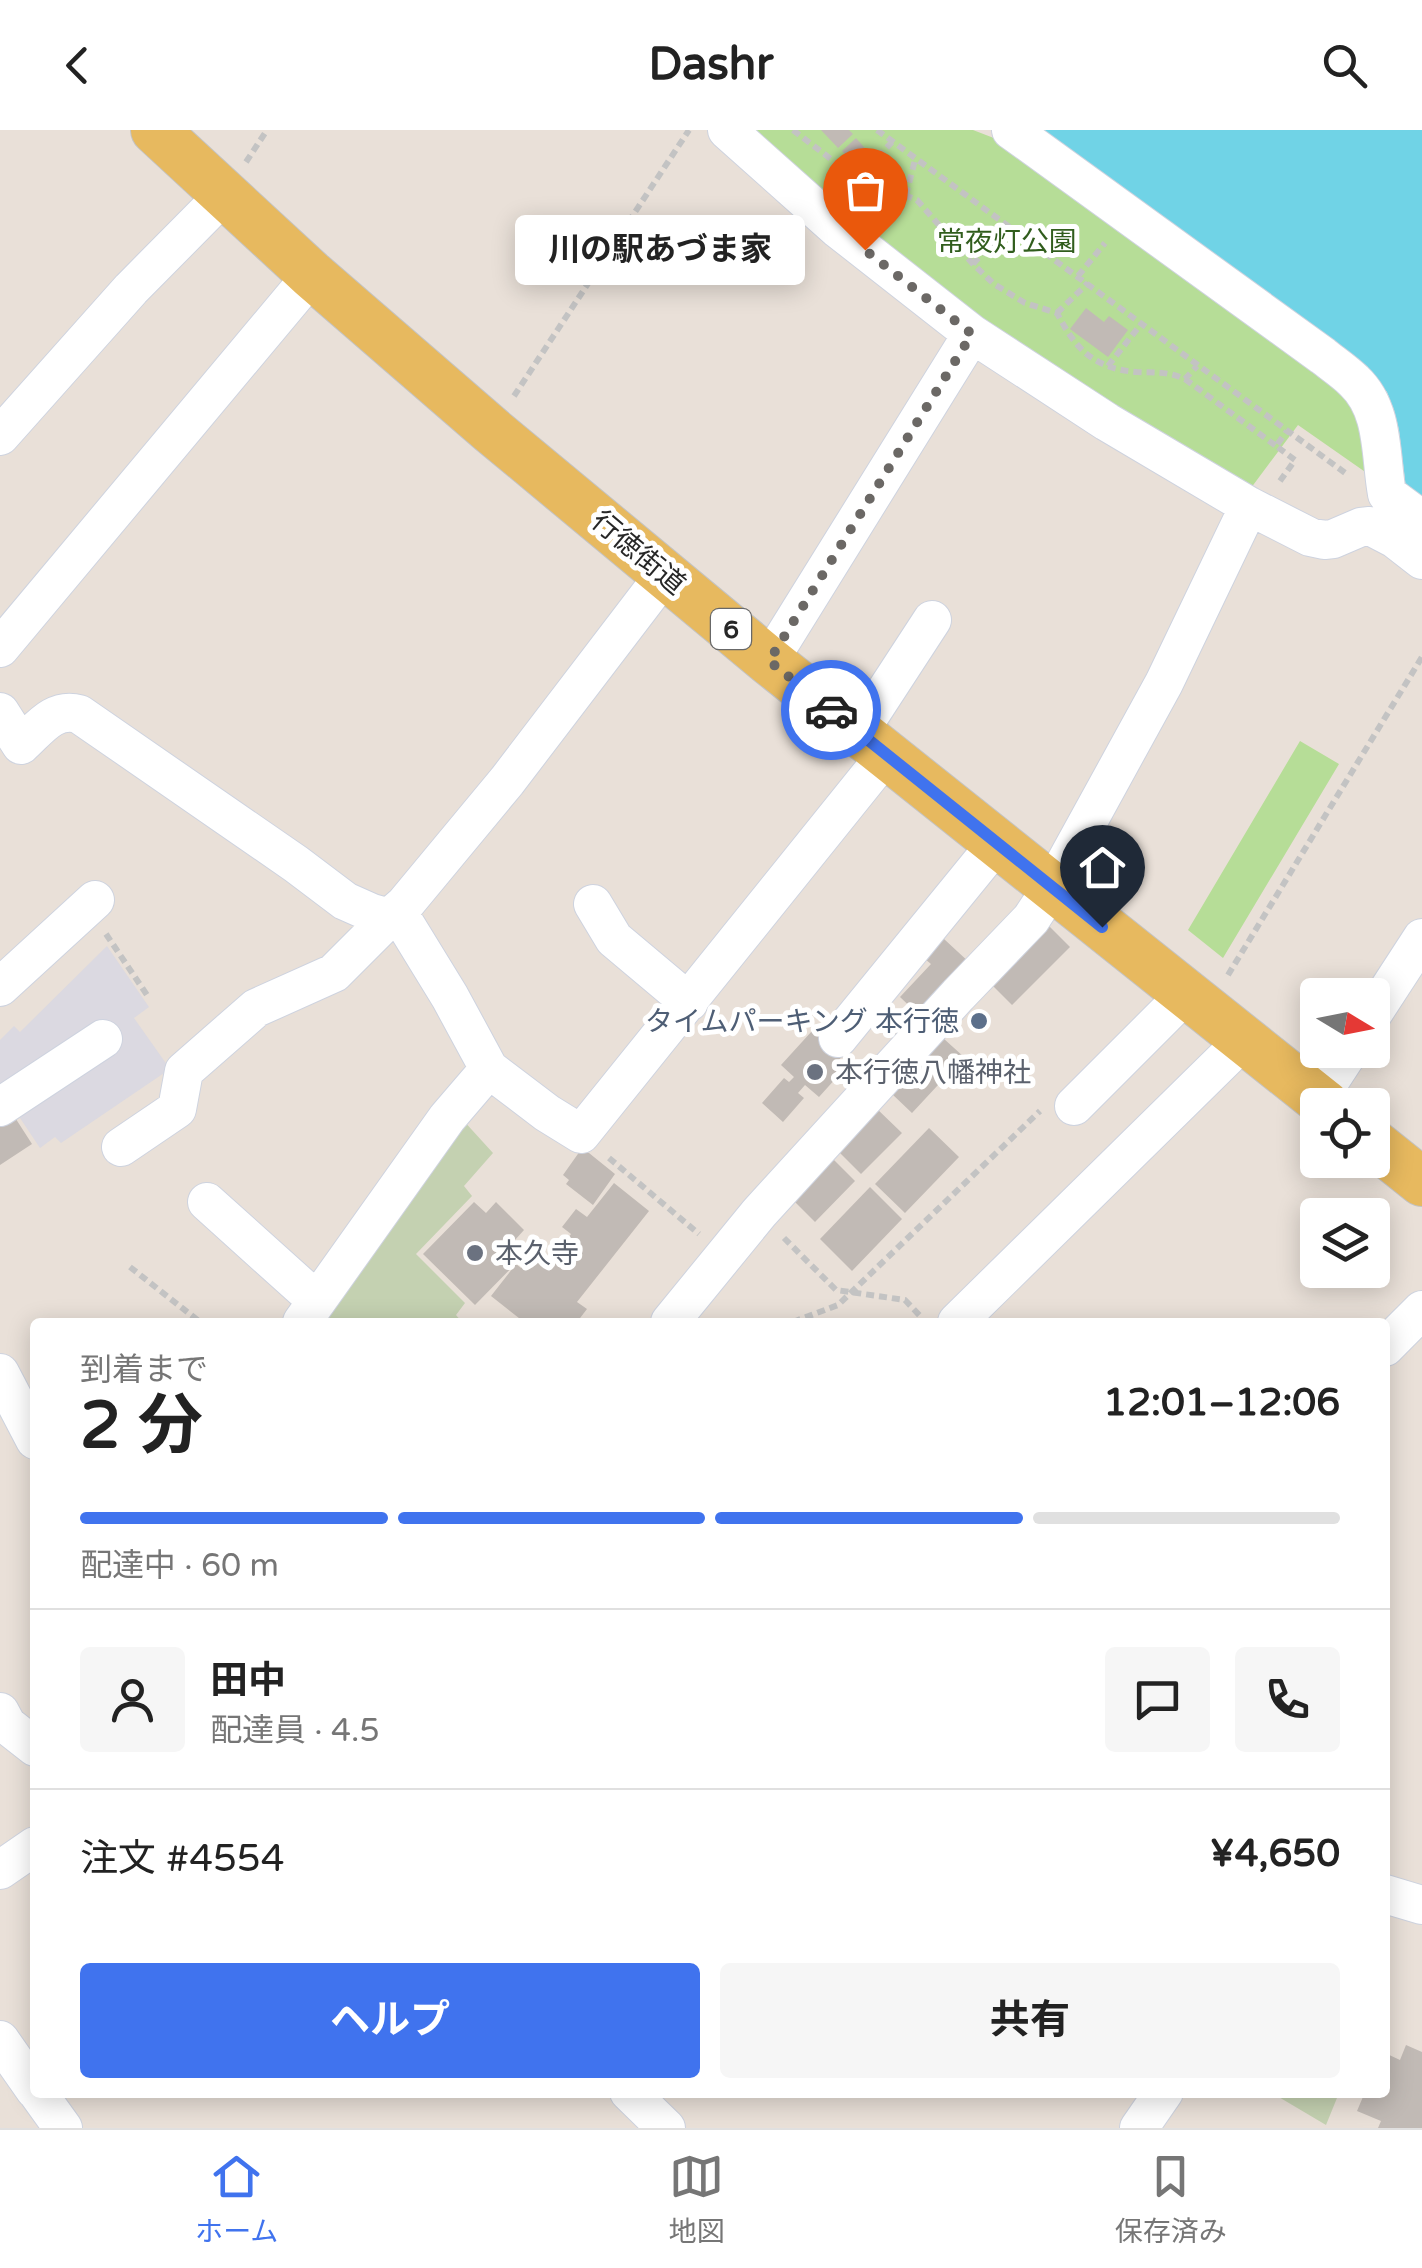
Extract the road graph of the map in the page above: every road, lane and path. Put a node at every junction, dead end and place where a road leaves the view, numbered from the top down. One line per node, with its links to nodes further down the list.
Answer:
1 (155, 130): 10 (main road, 行徳街道 / 6)
2 (689, 130): 22 (path)
3 (727, 130): 18 (street)
4 (876, 130): 7 (path)
5 (1011, 130): 27 (street)
6 (800, 132): 9 (path)
7 (892, 142): 8 (path); 9 (path)
8 (915, 160): 11 (path); 12 (path)
9 (860, 176): 11 (path)
10 (225, 194): 14 (main road, 行徳街道 / 6); 23 (street)
11 (906, 195): 13 (path)
12 (1007, 226): 13 (path); 15 (path)
13 (973, 264): 16 (path)
14 (312, 275): 22 (main road, 行徳街道 / 6); 31 (street)
15 (1088, 283): 16 (path); 17 (path)
16 (1057, 314): 19 (path)
17 (1142, 324): 19 (path); 20 (path)
18 (972, 334): 26 (street); 33 (street)
19 (1108, 366): 21 (path)
20 (1197, 366): 21 (path); 24 (path)
21 (1185, 379): 24 (path)
22 (492, 430): 29 (main road, 行徳街道 / 6)
23 (0, 436)
24 (1276, 446): 25 (path)
25 (1288, 454)
26 (1249, 506): 28 (street); 38 (street)
27 (1422, 520)
28 (1422, 560)
29 (665, 574): 33 (main road, 行徳街道 / 6); 41 (street)
30 (932, 620): 35 (street)
31 (0, 648)
32 (1422, 658): 47 (path)
33 (769, 661): 35 (main road, 行徳街道 / 6)
34 (0, 712): 36 (street)
35 (872, 744): 37 (main road, 行徳街道 / 6); 46 (street)
36 (10, 757): 41 (street)
37 (997, 843): 38 (main road, 行徳街道 / 6); 48 (street)
38 (1052, 887): 47 (main road, 行徳街道 / 6); 60 (street)
39 (91, 903): 43 (street); 45 (path)
40 (592, 904): 46 (street)
41 (388, 918): 51 (street); 56 (street)
42 (1422, 938): 44 (street)
43 (0, 987)
44 (1390, 987)
45 (147, 995)
46 (690, 1002): 55 (street)
47 (1197, 1002): 50 (main road, 行徳街道 / 6); 53 (street)
48 (838, 1038)
49 (103, 1039): 54 (street)
50 (1244, 1040): 52 (main road, 行徳街道 / 6); 70 (street)
51 (488, 1069): 55 (street); 65 (street)
52 (1304, 1088)
53 (1064, 1102): 63 (path)
54 (0, 1106)
55 (581, 1134): 61 (path)
56 (121, 1147)
57 (1390, 1156): 58 (main road)
58 (1422, 1182)
59 (207, 1202): 65 (street)
60 (759, 1213): 61 (street); 63 (path)
61 (724, 1255): 67 (street)
62 (130, 1267): 66 (path)
63 (850, 1292): 68 (path); 69 (path)
64 (1422, 1310): 71 (street)
65 (310, 1312)
66 (195, 1318)
67 (673, 1318)
68 (804, 1318)
69 (922, 1318)
70 (960, 1318)
71 (1390, 1343)
72 (0, 1373): 73 (street)
73 (30, 1430)
74 (0, 1712): 75 (street)
75 (30, 1743)
76 (30, 1849): 77 (street)
77 (0, 1870)
78 (1390, 1895): 79 (street)
79 (1422, 1905)
80 (0, 2040): 81 (street)
81 (30, 2082)
82 (41, 2098): 85 (street)
83 (635, 2098): 86 (street)
84 (1160, 2098): 87 (street)
85 (63, 2128)
86 (666, 2128)
87 (1139, 2128)

